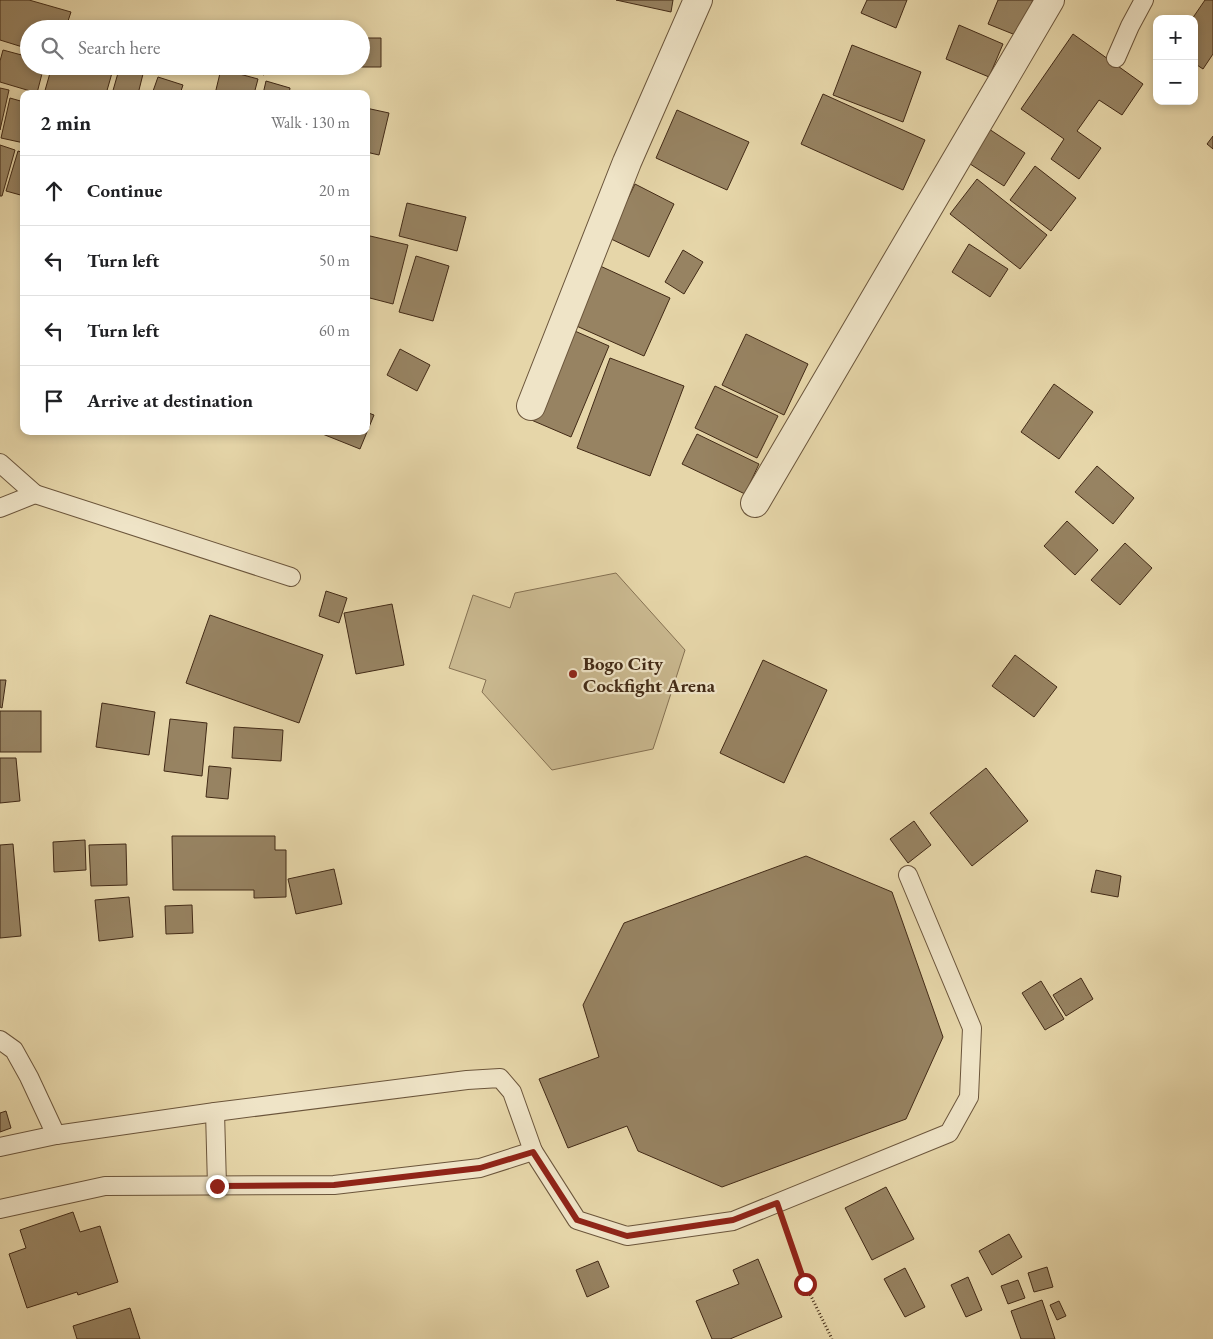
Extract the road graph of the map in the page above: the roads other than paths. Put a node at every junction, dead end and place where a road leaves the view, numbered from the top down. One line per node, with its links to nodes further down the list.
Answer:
1 (698, 0): 5 (street)
2 (1050, 0): 8 (street)
3 (1144, 0): 4 (lane)
4 (1116, 58)
5 (531, 406)
6 (0, 463): 7 (lane)
7 (35, 494): 9 (lane); 10 (lane)
8 (755, 503)
9 (0, 508)
10 (291, 578)
11 (908, 875): 16 (lane)
12 (0, 1040): 14 (lane)
13 (214, 1112): 14 (lane); 16 (lane); 17 (lane)
14 (56, 1134): 15 (lane)
15 (0, 1147)
16 (533, 1152): 17 (lane)
17 (217, 1186): 18 (lane)
18 (0, 1208)

